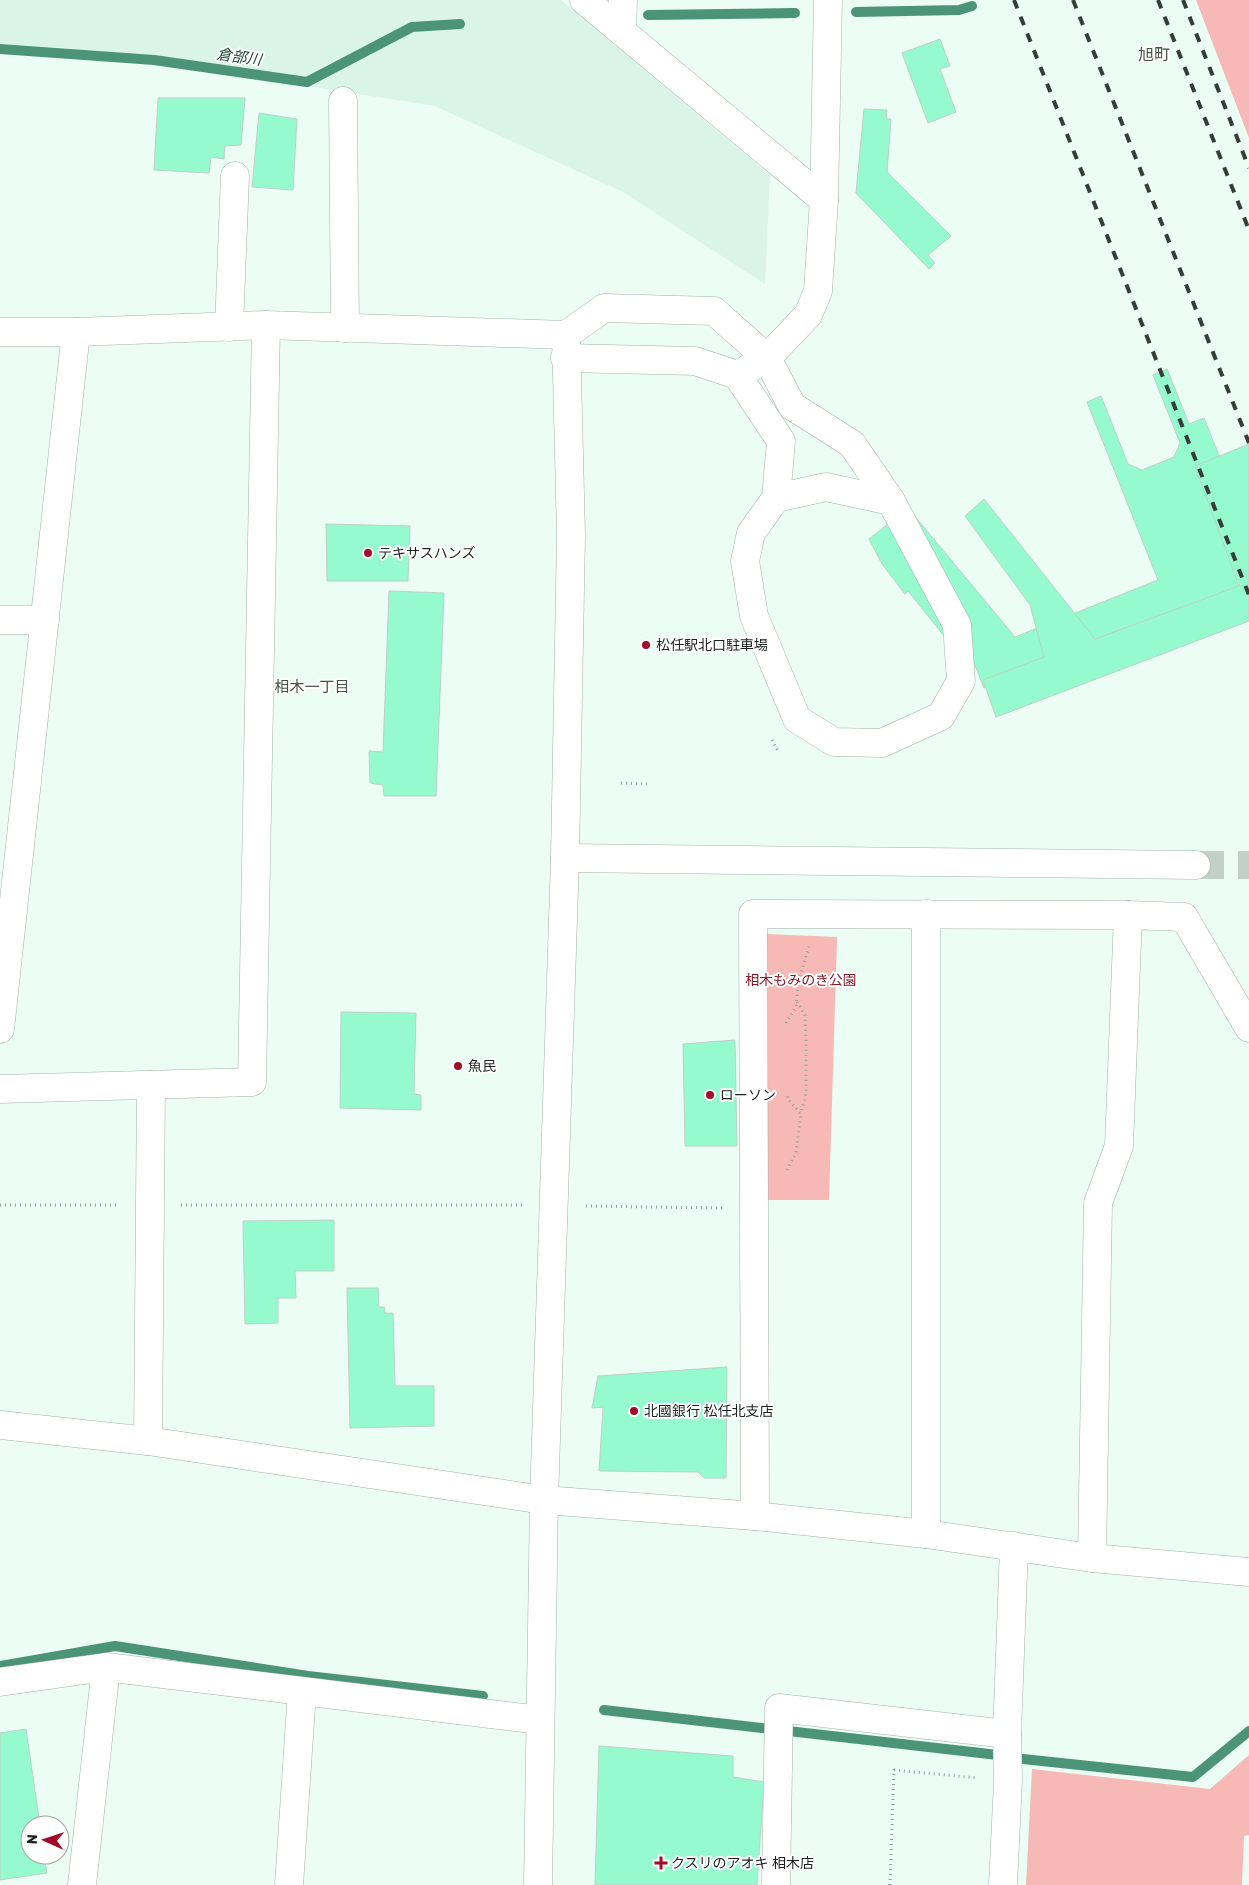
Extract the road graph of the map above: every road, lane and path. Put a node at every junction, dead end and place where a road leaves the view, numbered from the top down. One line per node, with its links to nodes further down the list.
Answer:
1 (584, 0): 4 (street)
2 (623, 0): 4 (street)
3 (828, 0): 7 (street)
4 (622, 31): 7 (street)
5 (343, 101): 10 (street)
6 (235, 176): 9 (street)
7 (824, 200): 14 (street)
8 (266, 326): 9 (street); 10 (street); 31 (street)
9 (229, 327): 12 (street)
10 (344, 328): 13 (street)
11 (0, 332): 12 (street)
12 (76, 332): 19 (street)
13 (565, 346): 14 (street); 15 (street); 22 (street)
14 (768, 358): 15 (street); 17 (street)
15 (737, 374): 16 (street)
16 (776, 498): 17 (street); 17 (street)
17 (891, 501)
18 (0, 620): 19 (street)
19 (45, 620): 30 (street)
20 (621, 783): 21 (path)
21 (649, 784)
22 (565, 858): 23 (street); 38 (street)
23 (1196, 865)
24 (810, 913): 25 (street); 27 (path); 40 (street)
25 (926, 914): 26 (street); 45 (street)
26 (1128, 915): 29 (street); 47 (street)
27 (796, 1001): 28 (path); 34 (path)
28 (784, 1026)
29 (1249, 1028)
30 (0, 1029)
31 (151, 1085): 32 (street); 37 (street)
32 (0, 1089)
33 (786, 1089): 34 (path)
34 (801, 1114): 35 (path)
35 (784, 1175)
36 (0, 1205): 37 (path)
37 (150, 1205): 38 (path); 42 (street)
38 (554, 1205): 43 (street)
39 (586, 1206): 40 (path)
40 (754, 1208): 44 (street)
41 (0, 1425): 42 (street)
42 (148, 1441): 43 (street)
43 (544, 1500): 44 (street); 52 (street)
44 (755, 1516): 45 (street)
45 (926, 1534): 46 (street)
46 (1014, 1546): 47 (street); 53 (street)
47 (1092, 1558): 48 (street)
48 (1249, 1572)
49 (106, 1667): 50 (street); 51 (street); 55 (street)
50 (0, 1682)
51 (302, 1691): 52 (street); 56 (street)
52 (540, 1720): 57 (street)
53 (1007, 1734): 54 (street); 58 (street)
54 (1008, 1781): 59 (path); 60 (street)
55 (82, 1885)
56 (290, 1885)
57 (538, 1885)
58 (776, 1885)
59 (890, 1885)
60 (1003, 1885)

